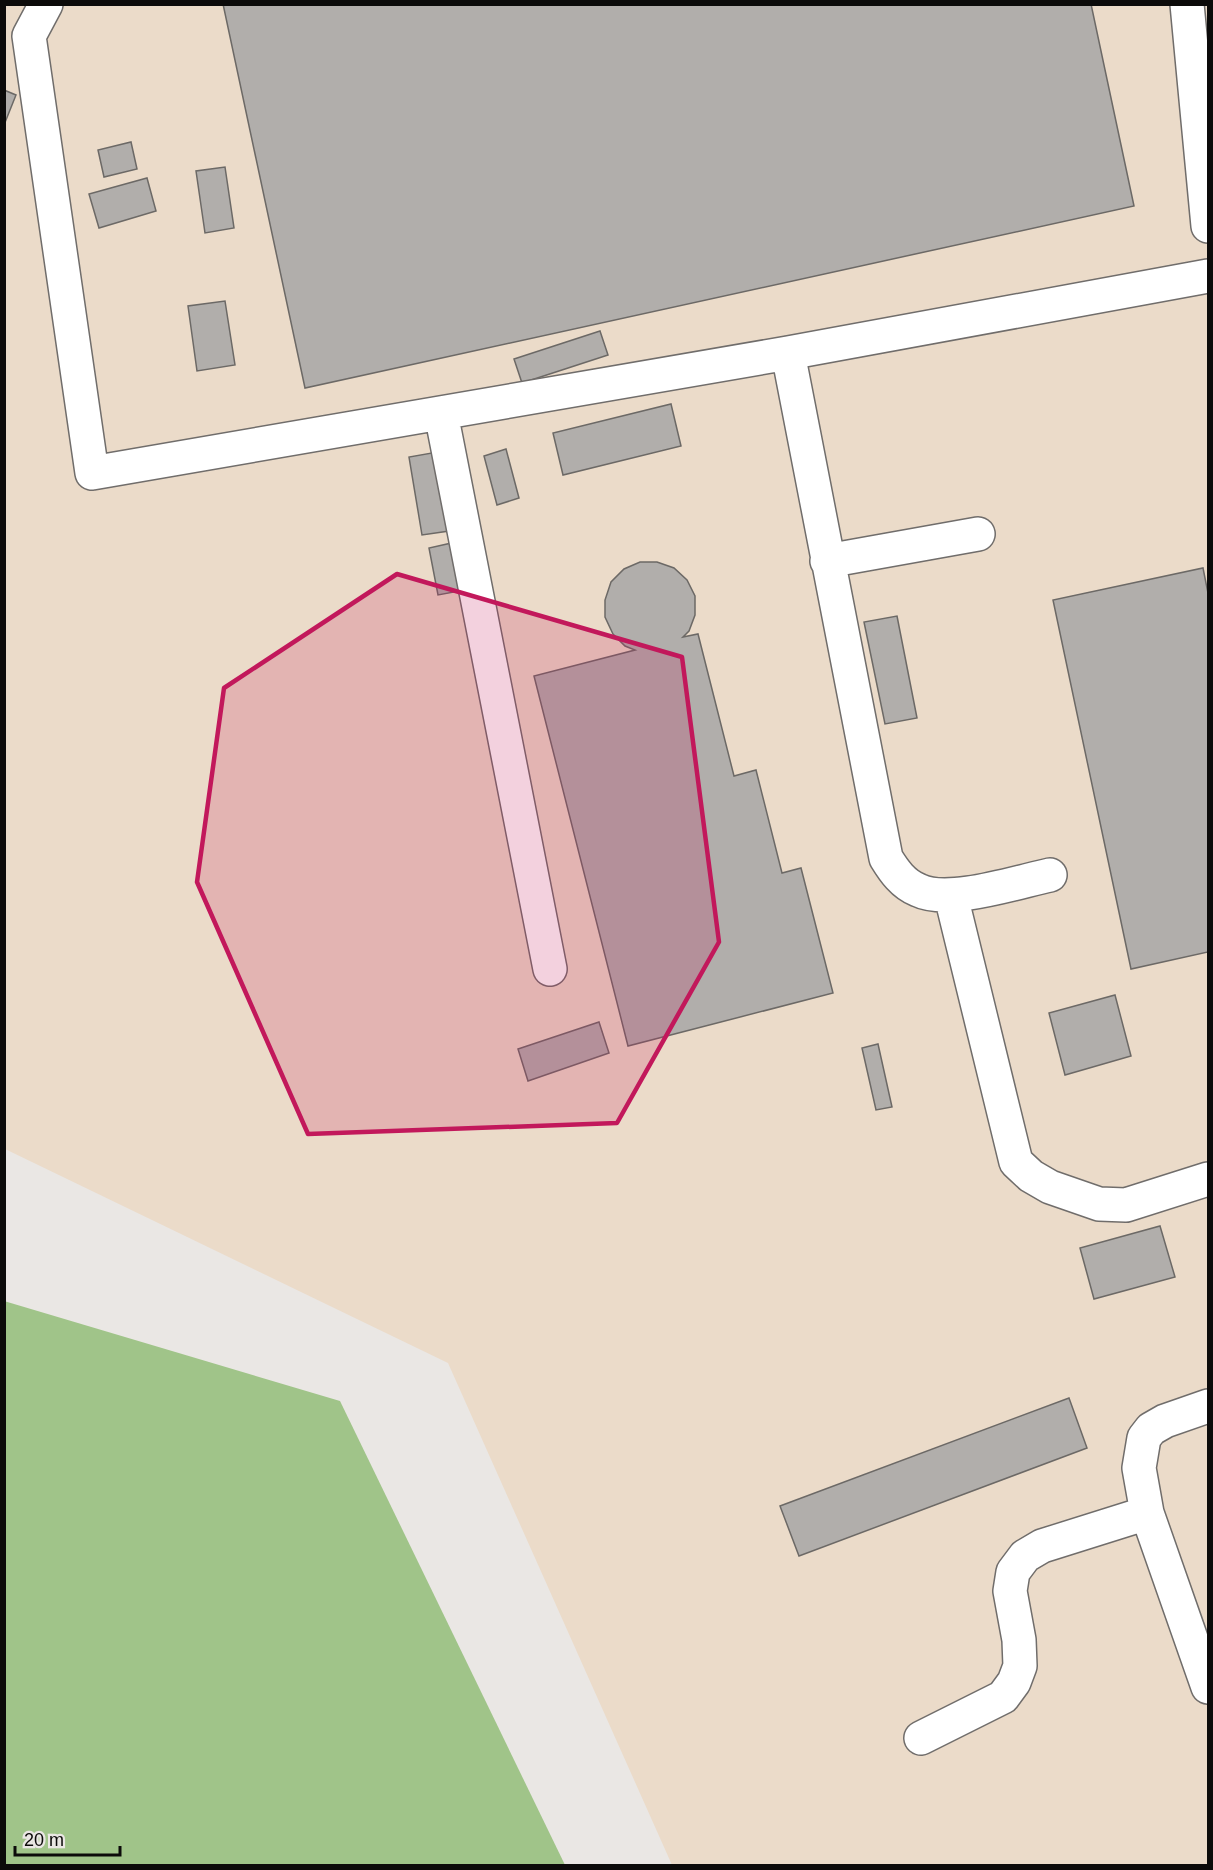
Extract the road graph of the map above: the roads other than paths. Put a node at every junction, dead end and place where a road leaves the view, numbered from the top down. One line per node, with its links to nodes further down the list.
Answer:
1 (46, 4): 6 (street)
2 (1187, 4): 3 (street)
3 (1209, 226)
4 (1209, 276): 5 (street)
5 (788, 353): 6 (street); 8 (street)
6 (441, 413): 11 (street)
7 (978, 534): 8 (street)
8 (827, 561): 10 (street)
9 (1050, 875): 10 (street)
10 (951, 896): 12 (street)
11 (550, 969)
12 (1209, 1179)
13 (1209, 1406): 14 (street)
14 (1147, 1513): 15 (street); 16 (street)
15 (1209, 1687)
16 (921, 1738)

